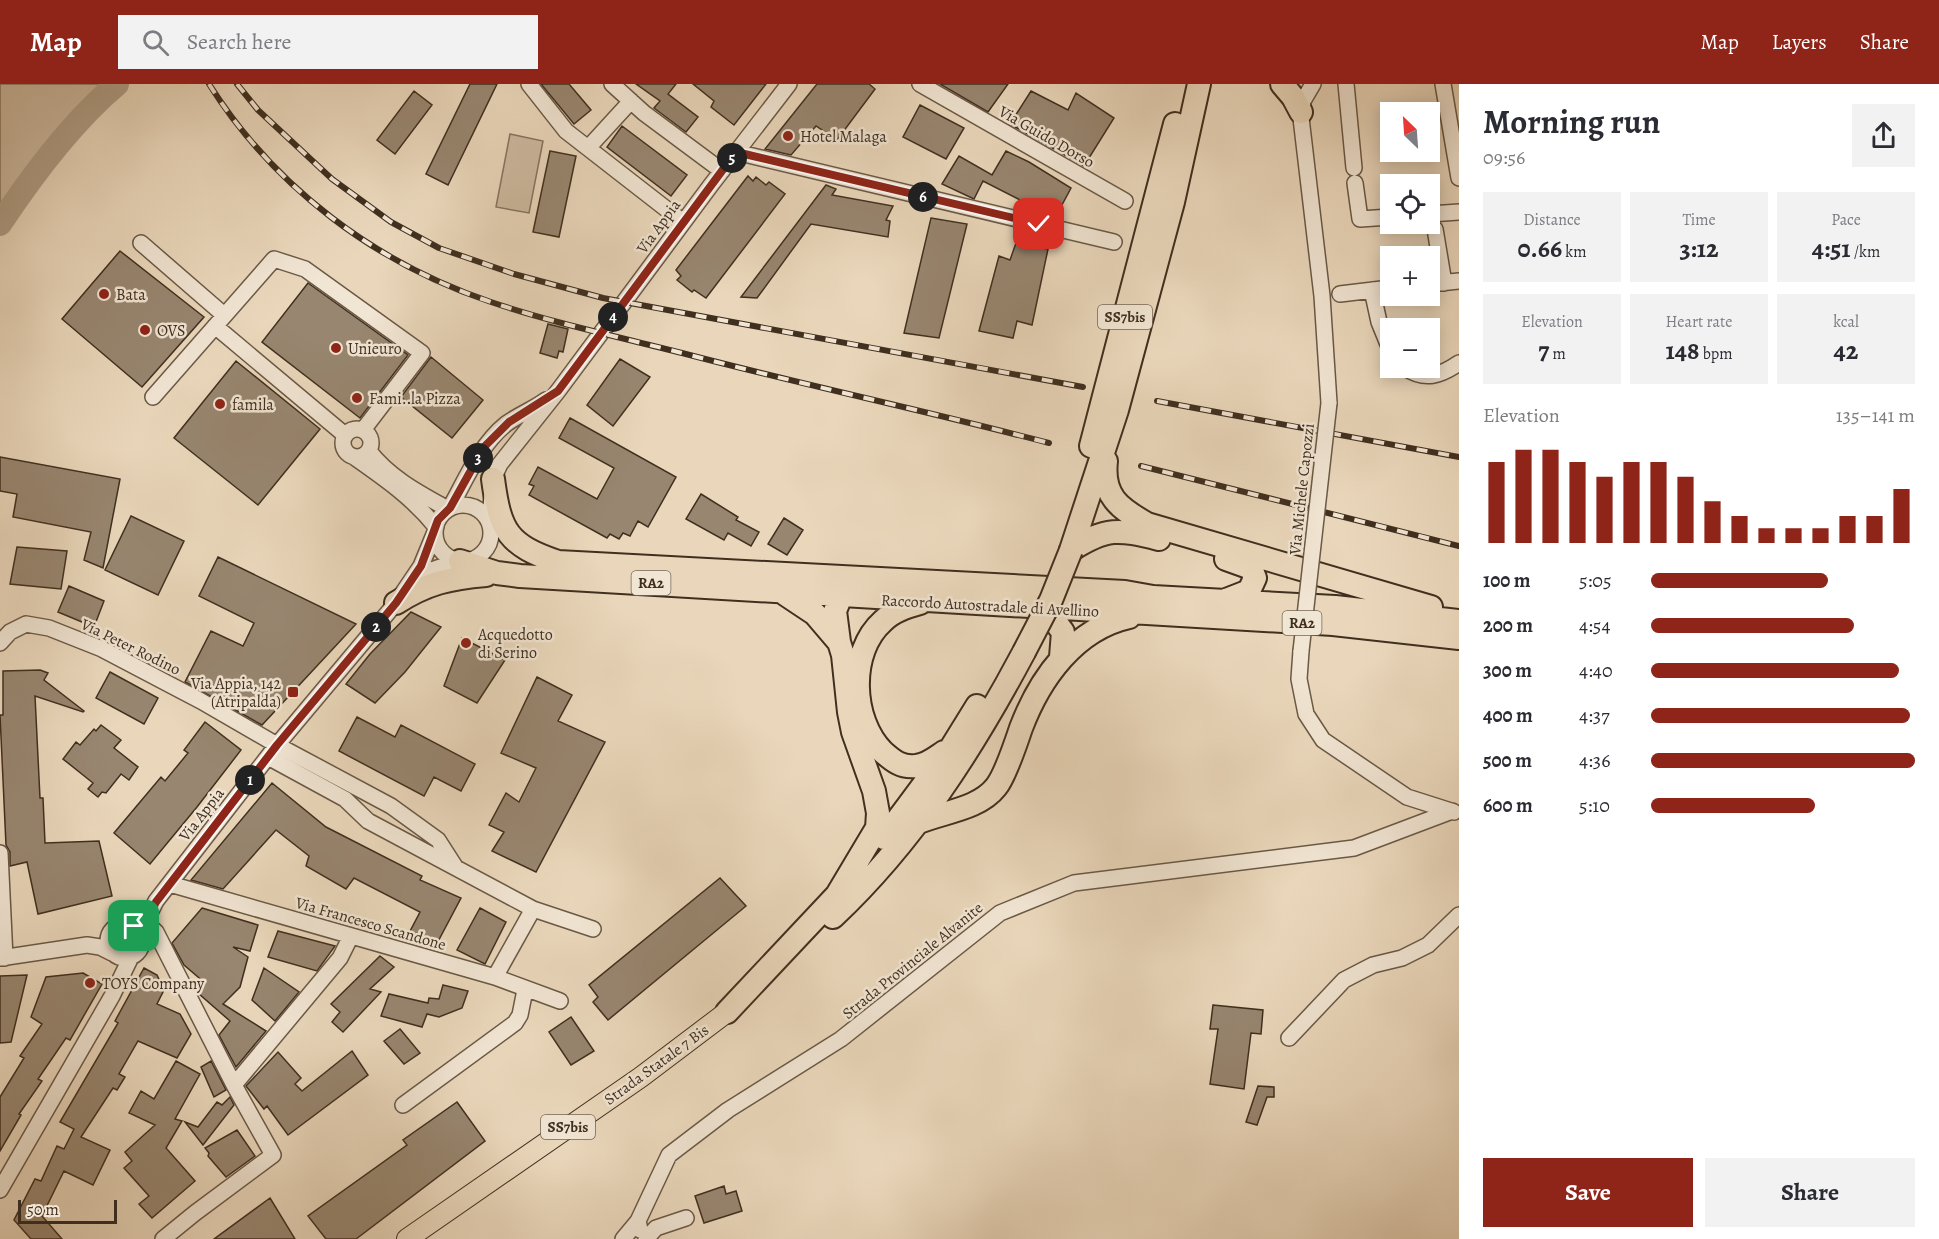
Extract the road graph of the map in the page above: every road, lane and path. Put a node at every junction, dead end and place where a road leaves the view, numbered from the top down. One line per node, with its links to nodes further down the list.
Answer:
1 (529, 84): 14 (street)
2 (612, 84): 12 (street)
3 (789, 84): 16 (street, Via Appia)
4 (920, 84): 19 (street, Via Guido Dorso)
5 (1184, 84): 46 (highway, SS7bis)
6 (1199, 84): 15 (highway, SS7bis)
7 (1213, 84): 15 (highway)
8 (1282, 84): 13 (highway)
9 (1346, 84): 22 (street)
10 (1443, 84): 18 (street)
11 (1307, 86): 13 (street, Via Michele Capozzi)
12 (631, 101): 14 (street); 17 (street)
13 (1301, 112): 69 (street, Via Michele Capozzi, bridge)
14 (588, 148): 23 (street)
15 (1185, 150): 39 (highway, SS7bis)
16 (736, 152): 17 (street, Via Appia); 25 (street)
17 (722, 171): 23 (street, Via Appia)
18 (1459, 178)
19 (1125, 201)
20 (1459, 212): 21 (street)
21 (1440, 213)
22 (1380, 218)
23 (683, 222): 35 (street, Via Appia)
24 (1436, 234): 27 (street)
25 (1114, 242)
26 (141, 243): 31 (street)
27 (1444, 282)
28 (1380, 289): 29 (street)
29 (1372, 290): 30 (street); 32 (street)
30 (1340, 294)
31 (220, 321): 36 (street); 37 (street); 38 (street)
32 (1380, 324)
33 (1459, 363): 34 (street)
34 (1440, 374)
35 (558, 391): 42 (street, Via Appia); 43 (street, Via Appia)
36 (153, 397)
37 (363, 430): 38 (street); 40 (street)
38 (345, 435): 41 (street)
39 (1107, 446): 46 (highway, SS7bis); 59 (highway)
40 (369, 451): 41 (street); 43 (street)
41 (354, 457): 45 (street)
42 (493, 479): 44 (street, Via Appia); 48 (highway)
43 (449, 509): 44 (street); 45 (street, Via Appia)
44 (491, 525): 47 (street, Via Appia); 48 (highway, Raccordo Autostradale di Avellino)
45 (435, 530): 47 (street); 50 (street, Via Appia)
46 (1064, 549): 55 (highway); 65 (highway, SS7bis)
47 (459, 561): 49 (highway); 50 (street, Via Appia)
48 (558, 562): 51 (highway, Raccordo Autostradale di Avellino / RA2)
49 (497, 573): 52 (highway, Raccordo Autostradale di Avellino / RA2); 56 (highway)
50 (410, 582): 56 (street, Via Appia)
51 (999, 584): 53 (highway); 55 (highway, Raccordo Autostradale di Avellino / RA2)
52 (782, 591): 53 (highway, Raccordo Autostradale di Avellino / RA2); 61 (highway)
53 (841, 596): 54 (highway, Raccordo Autostradale di Avellino / RA2); 61 (highway)
54 (930, 600): 57 (highway, Raccordo Autostradale di Avellino / RA2); 65 (highway)
55 (1223, 601): 59 (highway, Raccordo Autostradale di Avellino / RA2)
56 (396, 603): 64 (street, Via Appia)
57 (1038, 608): 58 (highway, Raccordo Autostradale di Avellino / RA2); 63 (highway)
58 (1145, 614): 60 (highway, Raccordo Autostradale di Avellino / RA2); 63 (highway)
59 (1459, 620)
60 (1459, 638)
61 (839, 642): 74 (highway)
62 (0, 643): 64 (street, Via Peter Rodino)
63 (1061, 657): 66 (highway)
64 (272, 751): 67 (street); 68 (street); 73 (street, Via Appia)
65 (952, 759): 66 (highway); 70 (highway, SS7bis); 74 (highway, SS7bis)
66 (1002, 772): 70 (highway)
67 (357, 787): 68 (street); 72 (street)
68 (351, 803): 72 (street)
69 (1456, 812): 95 (street, Strada Provinciale Alvanite)
70 (916, 823): 74 (highway, SS7bis)
71 (0, 854): 85 (street)
72 (456, 868): 76 (street)
73 (170, 884): 75 (street, Via Appia); 82 (street, Via Francesco Scandone)
74 (842, 900): 89 (highway, SS7bis)
75 (156, 902): 78 (street, Via Appia); 79 (street, Via Appia)
76 (534, 909): 80 (street); 86 (street)
77 (1459, 915): 90 (street)
78 (124, 924): 79 (street); 81 (street)
79 (143, 928): 84 (street); 91 (street)
80 (593, 929)
81 (110, 932): 83 (street); 84 (street)
82 (351, 936): 86 (street, Via Francesco Scandone); 91 (street)
83 (87, 945): 84 (street); 85 (street)
84 (120, 955): 93 (street)
85 (2, 958)
86 (495, 977): 87 (street, Via Francesco Scandone)
87 (525, 990): 88 (street, Via Francesco Scandone); 92 (street)
88 (560, 1001)
89 (727, 1012): 97 (main road, Strada Statale 7 Bis / SS7bis)
90 (1289, 1038)
91 (234, 1085): 96 (street)
92 (403, 1105)
93 (0, 1190)
94 (686, 1218): 100 (street)
95 (638, 1221): 98 (street, Strada Provinciale Alvanite); 99 (street)
96 (163, 1239)
97 (407, 1239)
98 (623, 1239)
99 (642, 1239)
100 (646, 1239)

